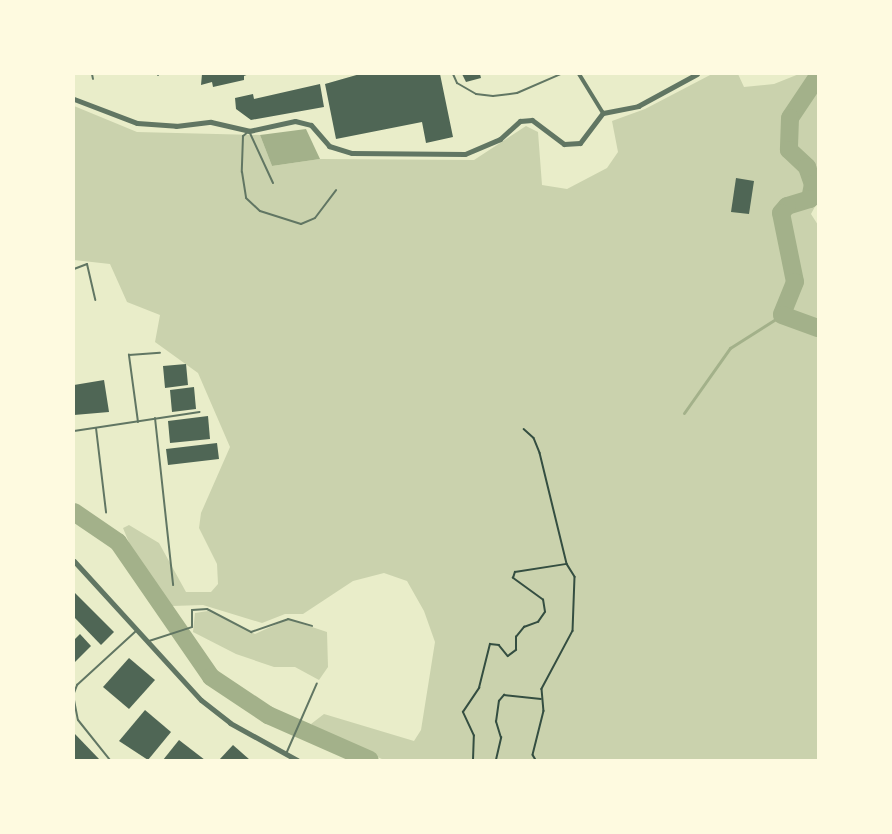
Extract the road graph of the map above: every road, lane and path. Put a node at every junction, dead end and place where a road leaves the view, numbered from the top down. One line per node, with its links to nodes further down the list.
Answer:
1 (92, 74): 6 (lane)
2 (453, 74): 3 (lane)
3 (561, 74)
4 (579, 74): 8 (street)
5 (697, 74): 8 (street)
6 (93, 79)
7 (74, 99): 9 (street)
8 (603, 113): 9 (street)
9 (249, 130): 10 (lane); 11 (lane)
10 (273, 183)
11 (336, 190)
12 (74, 269): 13 (lane)
13 (95, 300)
14 (160, 353): 19 (lane)
15 (74, 360): 16 (lane)
16 (74, 377)
17 (200, 412): 18 (lane)
18 (154, 418): 19 (lane); 26 (lane)
19 (138, 422): 20 (lane)
20 (96, 429): 22 (lane); 23 (lane)
21 (524, 429): 25 (path)
22 (74, 431)
23 (105, 512)
24 (74, 561): 28 (street)
25 (567, 564): 32 (path); 38 (path)
26 (173, 585)
27 (312, 626): 29 (lane)
28 (138, 629): 29 (street); 31 (lane)
29 (149, 641): 34 (street)
30 (317, 683): 34 (lane)
31 (74, 693)
32 (542, 699): 39 (path); 40 (path)
33 (74, 700): 35 (lane)
34 (286, 754): 36 (street); 37 (street)
35 (110, 760)
36 (281, 760)
37 (297, 760)
38 (473, 760)
39 (496, 760)
40 (536, 760)

